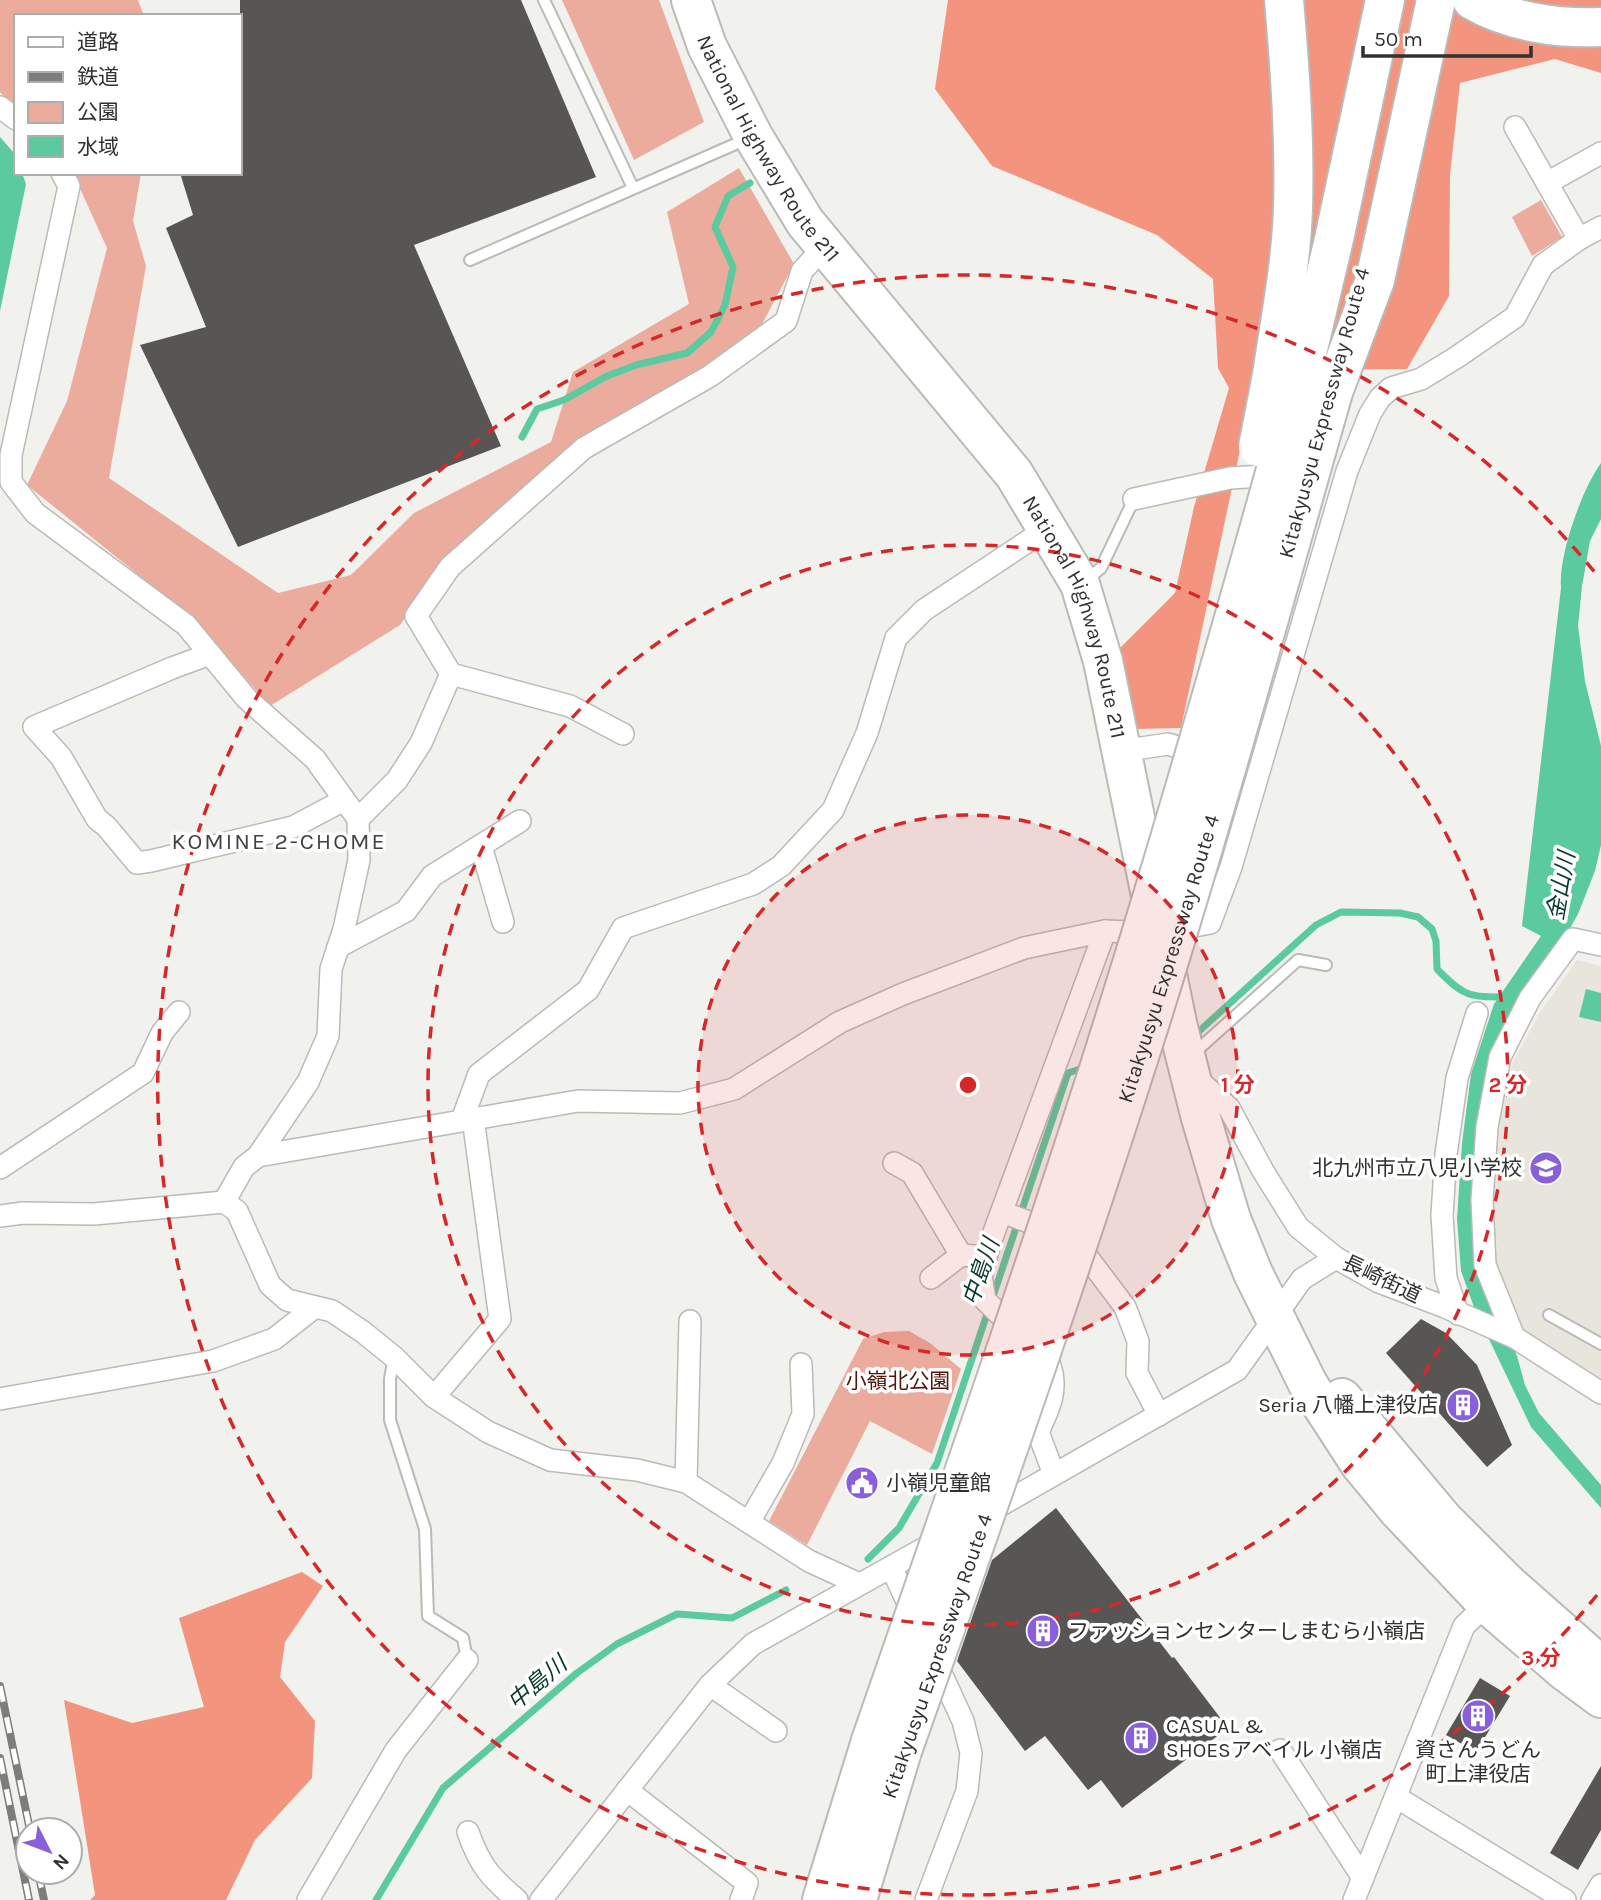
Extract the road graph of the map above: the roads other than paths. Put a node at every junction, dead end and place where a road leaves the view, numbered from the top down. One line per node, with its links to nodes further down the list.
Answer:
1 (544, 0): 16 (lane)
2 (691, 0): 12 (highway, National Highway Route 211)
3 (1284, 0): 21 (highway)
4 (1385, 0): 21 (highway, Kitakyusyu Expressway Route 4)
5 (1422, 0): 21 (highway, Kitakyusyu Expressway Route 4)
6 (1436, 0): 21 (highway)
7 (1558, 0): 8 (highway)
8 (1595, 0)
9 (1476, 2): 10 (highway)
10 (1601, 27)
11 (1515, 127): 15 (street)
12 (753, 136): 16 (lane); 19 (highway, National Highway Route 211)
13 (1601, 153): 15 (street)
14 (63, 175): 26 (street)
15 (1547, 183): 18 (street)
16 (633, 188): 20 (lane)
17 (1601, 227): 18 (street)
18 (1579, 239): 22 (street)
19 (825, 246): 24 (highway, National Highway Route 211); 27 (street)
20 (470, 260)
21 (1302, 383): 79 (highway, Kitakyusyu Expressway Route 4, bridge); 79 (highway, Kitakyusyu Expressway Route 4, bridge)
22 (1347, 471): 23 (street); 30 (street)
23 (1134, 499): 25 (lane)
24 (1048, 528): 25 (highway, National Highway Route 211); 44 (street)
25 (1080, 584): 29 (highway, National Highway Route 211)
26 (210, 654): 31 (street); 31 (street)
27 (452, 674): 28 (street); 32 (street)
28 (623, 734)
29 (1121, 751): 30 (street); 37 (highway, National Highway Route 211)
30 (1259, 772): 37 (street)
31 (344, 800): 32 (street)
32 (358, 819): 39 (street)
33 (520, 821): 34 (street)
34 (481, 846): 35 (street); 39 (street)
35 (503, 922)
36 (1105, 931): 37 (street); 44 (street); 49 (street)
37 (1158, 933): 43 (highway, National Highway Route 211)
38 (1601, 945): 60 (street)
39 (338, 947): 45 (street)
40 (1326, 965): 43 (lane)
41 (179, 1012): 47 (street)
42 (1477, 1013): 56 (street)
43 (1188, 1066): 53 (street, 長崎街道); 58 (highway, National Highway Route 211)
44 (468, 1119): 45 (street); 65 (street)
45 (258, 1156): 48 (street)
46 (894, 1163): 51 (street)
47 (0, 1168)
48 (224, 1202): 50 (street); 55 (street)
49 (1005, 1213): 52 (street); 67 (street)
50 (0, 1216)
51 (961, 1255): 52 (street); 54 (street)
52 (986, 1257): 68 (street)
53 (1336, 1258): 56 (street, 長崎街道); 58 (street)
54 (931, 1278)
55 (315, 1307): 62 (street); 66 (street)
56 (1458, 1314): 60 (street, 長崎街道)
57 (1549, 1315): 61 (lane)
58 (1275, 1319): 67 (street); 73 (highway, National Highway Route 211)
59 (690, 1321): 69 (street)
60 (1514, 1337): 64 (street, 長崎街道)
61 (1601, 1344)
62 (394, 1357): 65 (street); 74 (lane)
63 (801, 1364): 70 (street)
64 (1601, 1393)
65 (433, 1397): 69 (street)
66 (0, 1399)
67 (1159, 1415): 68 (street)
68 (1054, 1474): 71 (street)
69 (686, 1482): 70 (street)
70 (749, 1522): 72 (street)
71 (891, 1567): 72 (street); 92 (street)
72 (859, 1584): 76 (street)
73 (1497, 1594): 75 (highway, National Highway Route 211); 77 (highway, National Highway Route 211); 82 (street)
74 (467, 1660): 87 (street)
75 (1601, 1666)
76 (710, 1685): 78 (street); 81 (street)
77 (1601, 1698)
78 (776, 1731)
79 (886, 1746): 90 (highway, Kitakyusyu Expressway Route 4); 91 (highway, Kitakyusyu Expressway Route 4)
80 (1280, 1750): 84 (street)
81 (627, 1790): 86 (street); 89 (street)
82 (1396, 1797): 84 (street); 94 (street)
83 (468, 1832): 88 (street)
84 (1363, 1878): 93 (street)
85 (1601, 1885): 95 (street)
86 (553, 1896)
87 (308, 1900)
88 (517, 1900)
89 (741, 1900)
90 (822, 1900)
91 (857, 1900)
92 (926, 1900)
93 (1354, 1900)
94 (1565, 1900)
95 (1592, 1900)

